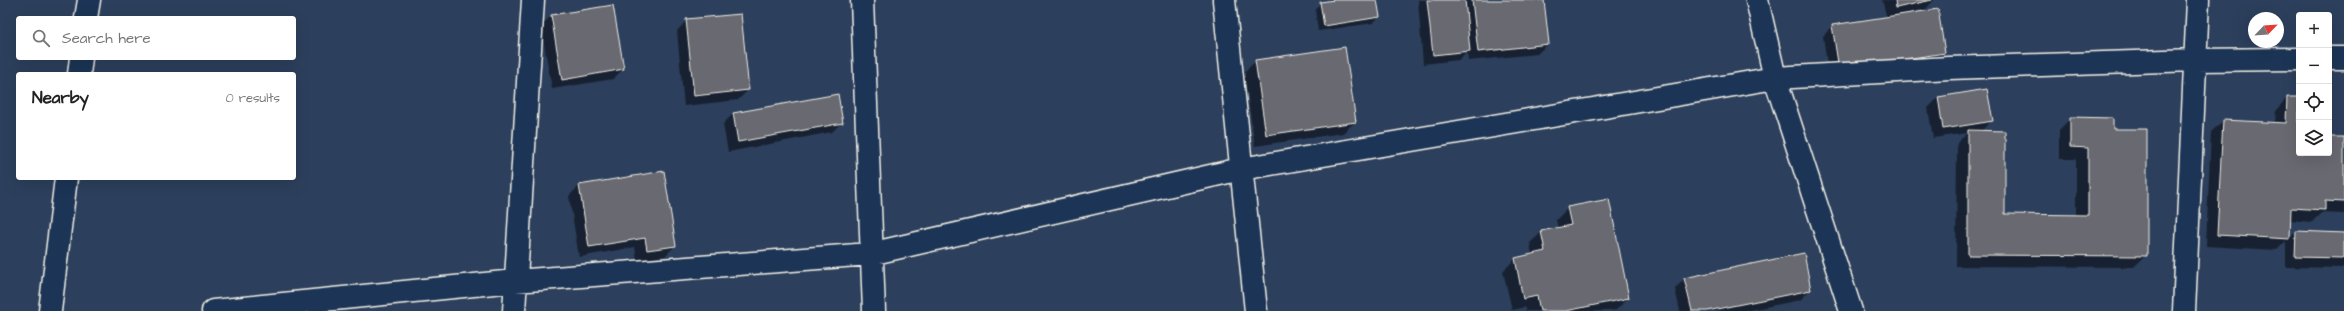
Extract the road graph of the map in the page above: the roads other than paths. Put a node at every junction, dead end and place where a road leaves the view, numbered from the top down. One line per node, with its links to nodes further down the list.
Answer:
1 (89, 0): 7 (street)
2 (533, 0): 18 (street)
3 (862, 0): 17 (street)
4 (1224, 0): 15 (street)
5 (1756, 0): 14 (street)
6 (2198, 0): 12 (street)
7 (86, 16)
8 (2332, 58): 9 (street)
9 (2344, 58)
10 (2296, 59): 12 (street)
11 (81, 60): 13 (street)
12 (2195, 60): 14 (street); 25 (street)
13 (79, 72)
14 (1775, 78): 15 (street); 24 (street)
15 (1240, 169): 17 (street); 23 (street)
16 (66, 180): 19 (street)
17 (870, 254): 18 (street); 22 (street)
18 (515, 281): 20 (street); 21 (street)
19 (50, 311)
20 (213, 311)
21 (514, 311)
22 (874, 311)
23 (1256, 311)
24 (1851, 311)
25 (2184, 311)

